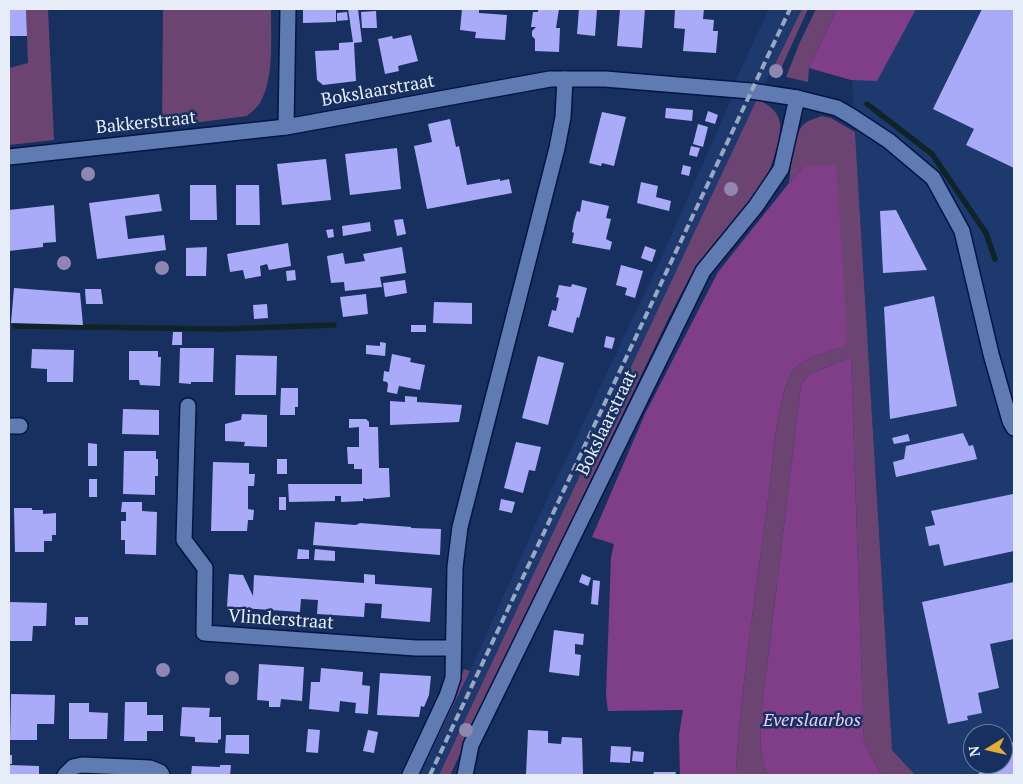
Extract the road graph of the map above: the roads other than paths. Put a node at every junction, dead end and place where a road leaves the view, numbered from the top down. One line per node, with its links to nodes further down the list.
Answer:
1 (288, 9): 4 (street)
2 (564, 79): 3 (street, Bokslaarstraat); 4 (street, Bokslaarstraat); 8 (street)
3 (797, 98): 7 (street, Bokslaarstraat); 12 (street, Bokslaarstraat)
4 (286, 127): 5 (street, Bakkerstraat)
5 (9, 157)
6 (188, 406): 8 (street, Vlinderstraat)
7 (1014, 428)
8 (453, 648): 11 (street)
9 (65, 775): 10 (street)
10 (162, 775)
11 (410, 775)
12 (465, 775)

